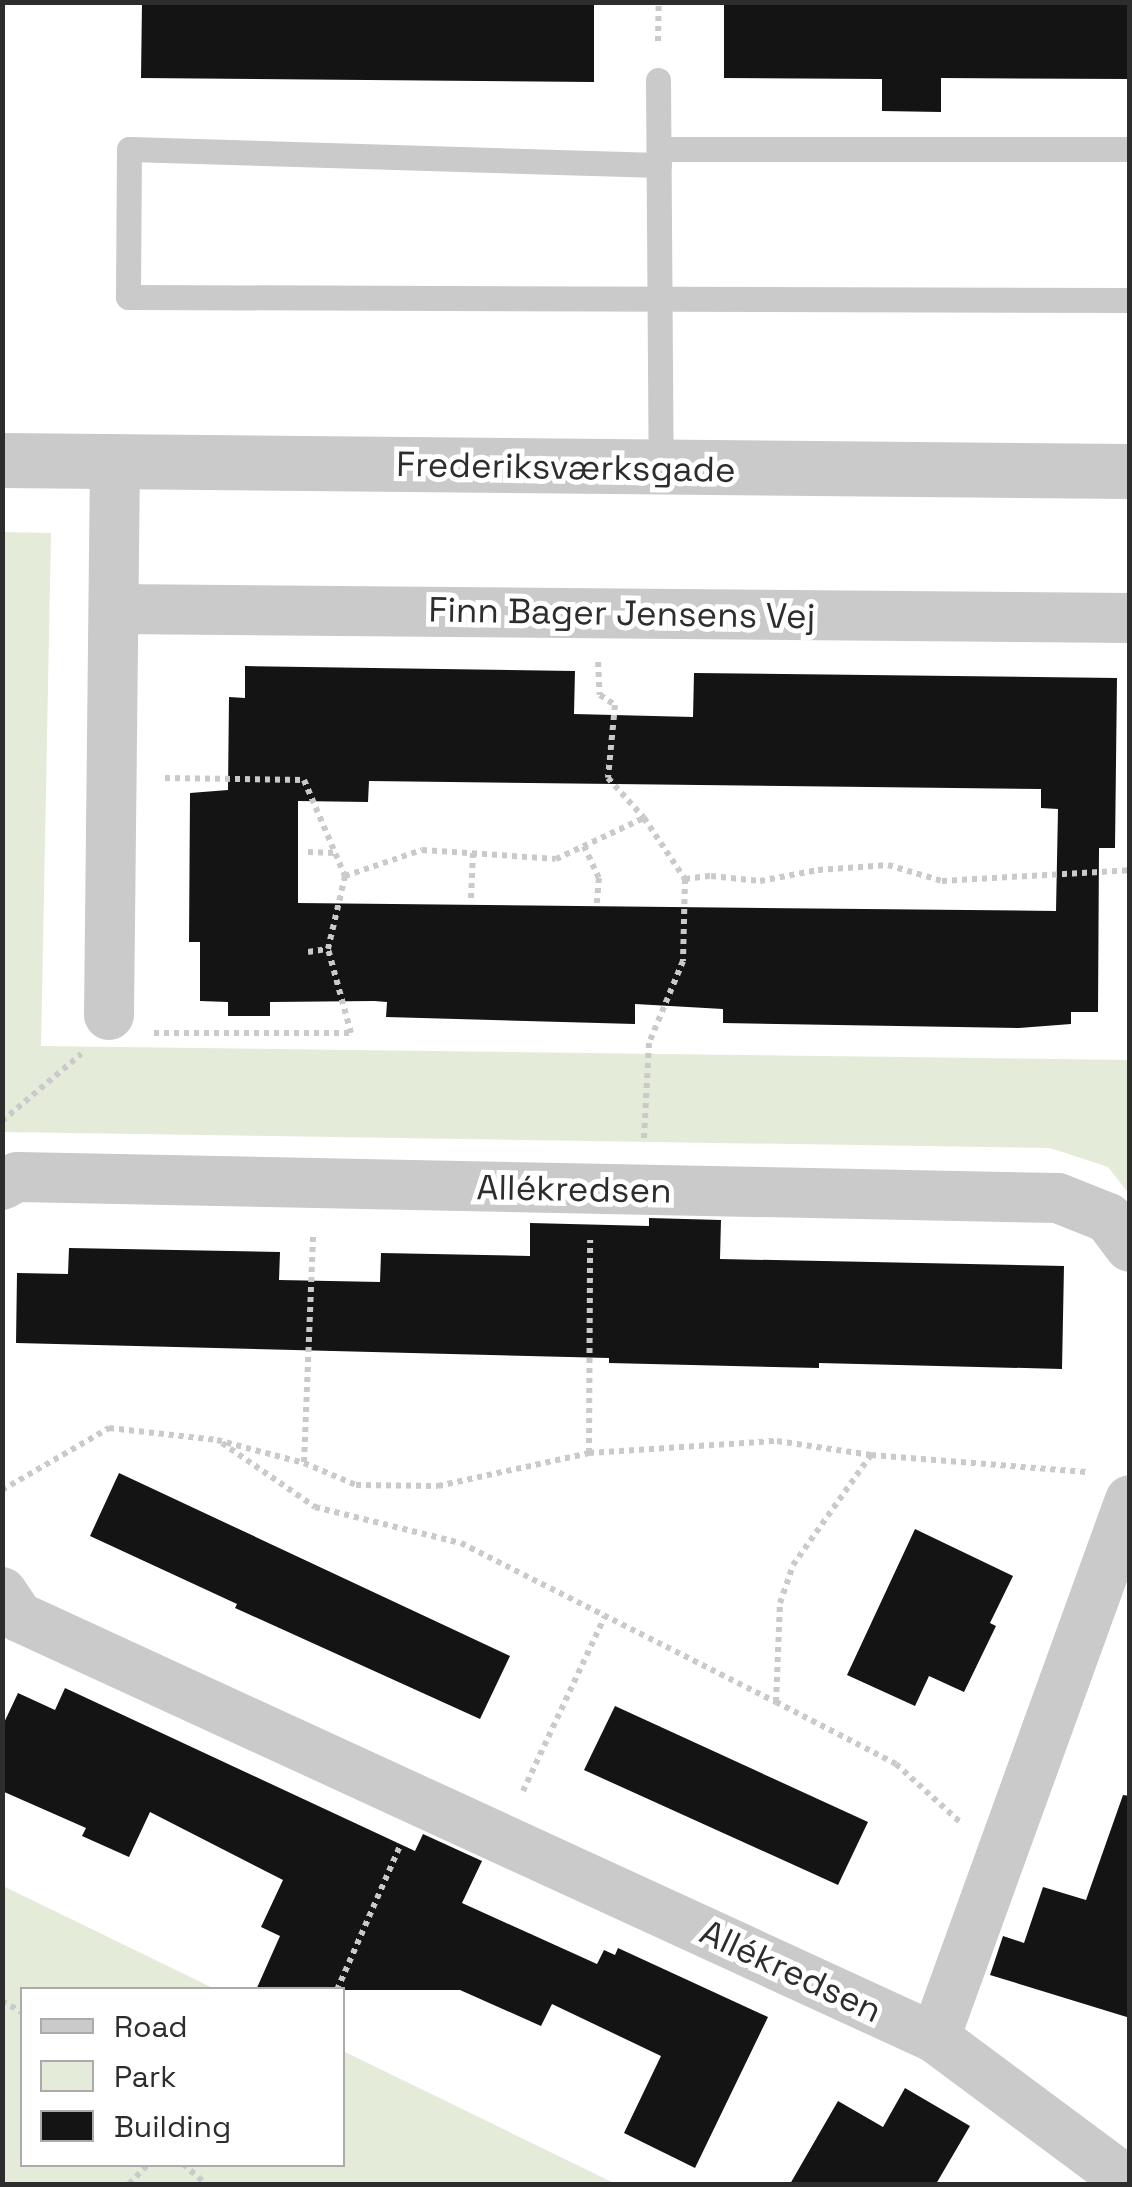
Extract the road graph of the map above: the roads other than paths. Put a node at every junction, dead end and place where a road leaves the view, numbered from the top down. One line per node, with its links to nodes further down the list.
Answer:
1 (658, 80): 3 (lane)
2 (1130, 148): 3 (lane)
3 (659, 157): 4 (lane); 4 (lane)
4 (659, 300): 5 (lane); 8 (lane)
5 (1130, 300)
6 (2, 460): 7 (street, Frederiksværksgade)
7 (115, 461): 8 (street, Frederiksværksgade); 10 (street)
8 (661, 469): 9 (street, Frederiksværksgade)
9 (1130, 471)
10 (114, 609): 11 (street, Finn Bager Jensens Vej); 12 (street)
11 (1130, 618)
12 (108, 1024)
13 (2, 1185): 14 (street, Allékredsen)
14 (1130, 1247)
15 (1111, 1486): 17 (street)
16 (2, 1592): 17 (street, Allékredsen)
17 (934, 2038): 18 (street, Allékredsen)
18 (1130, 2184)

